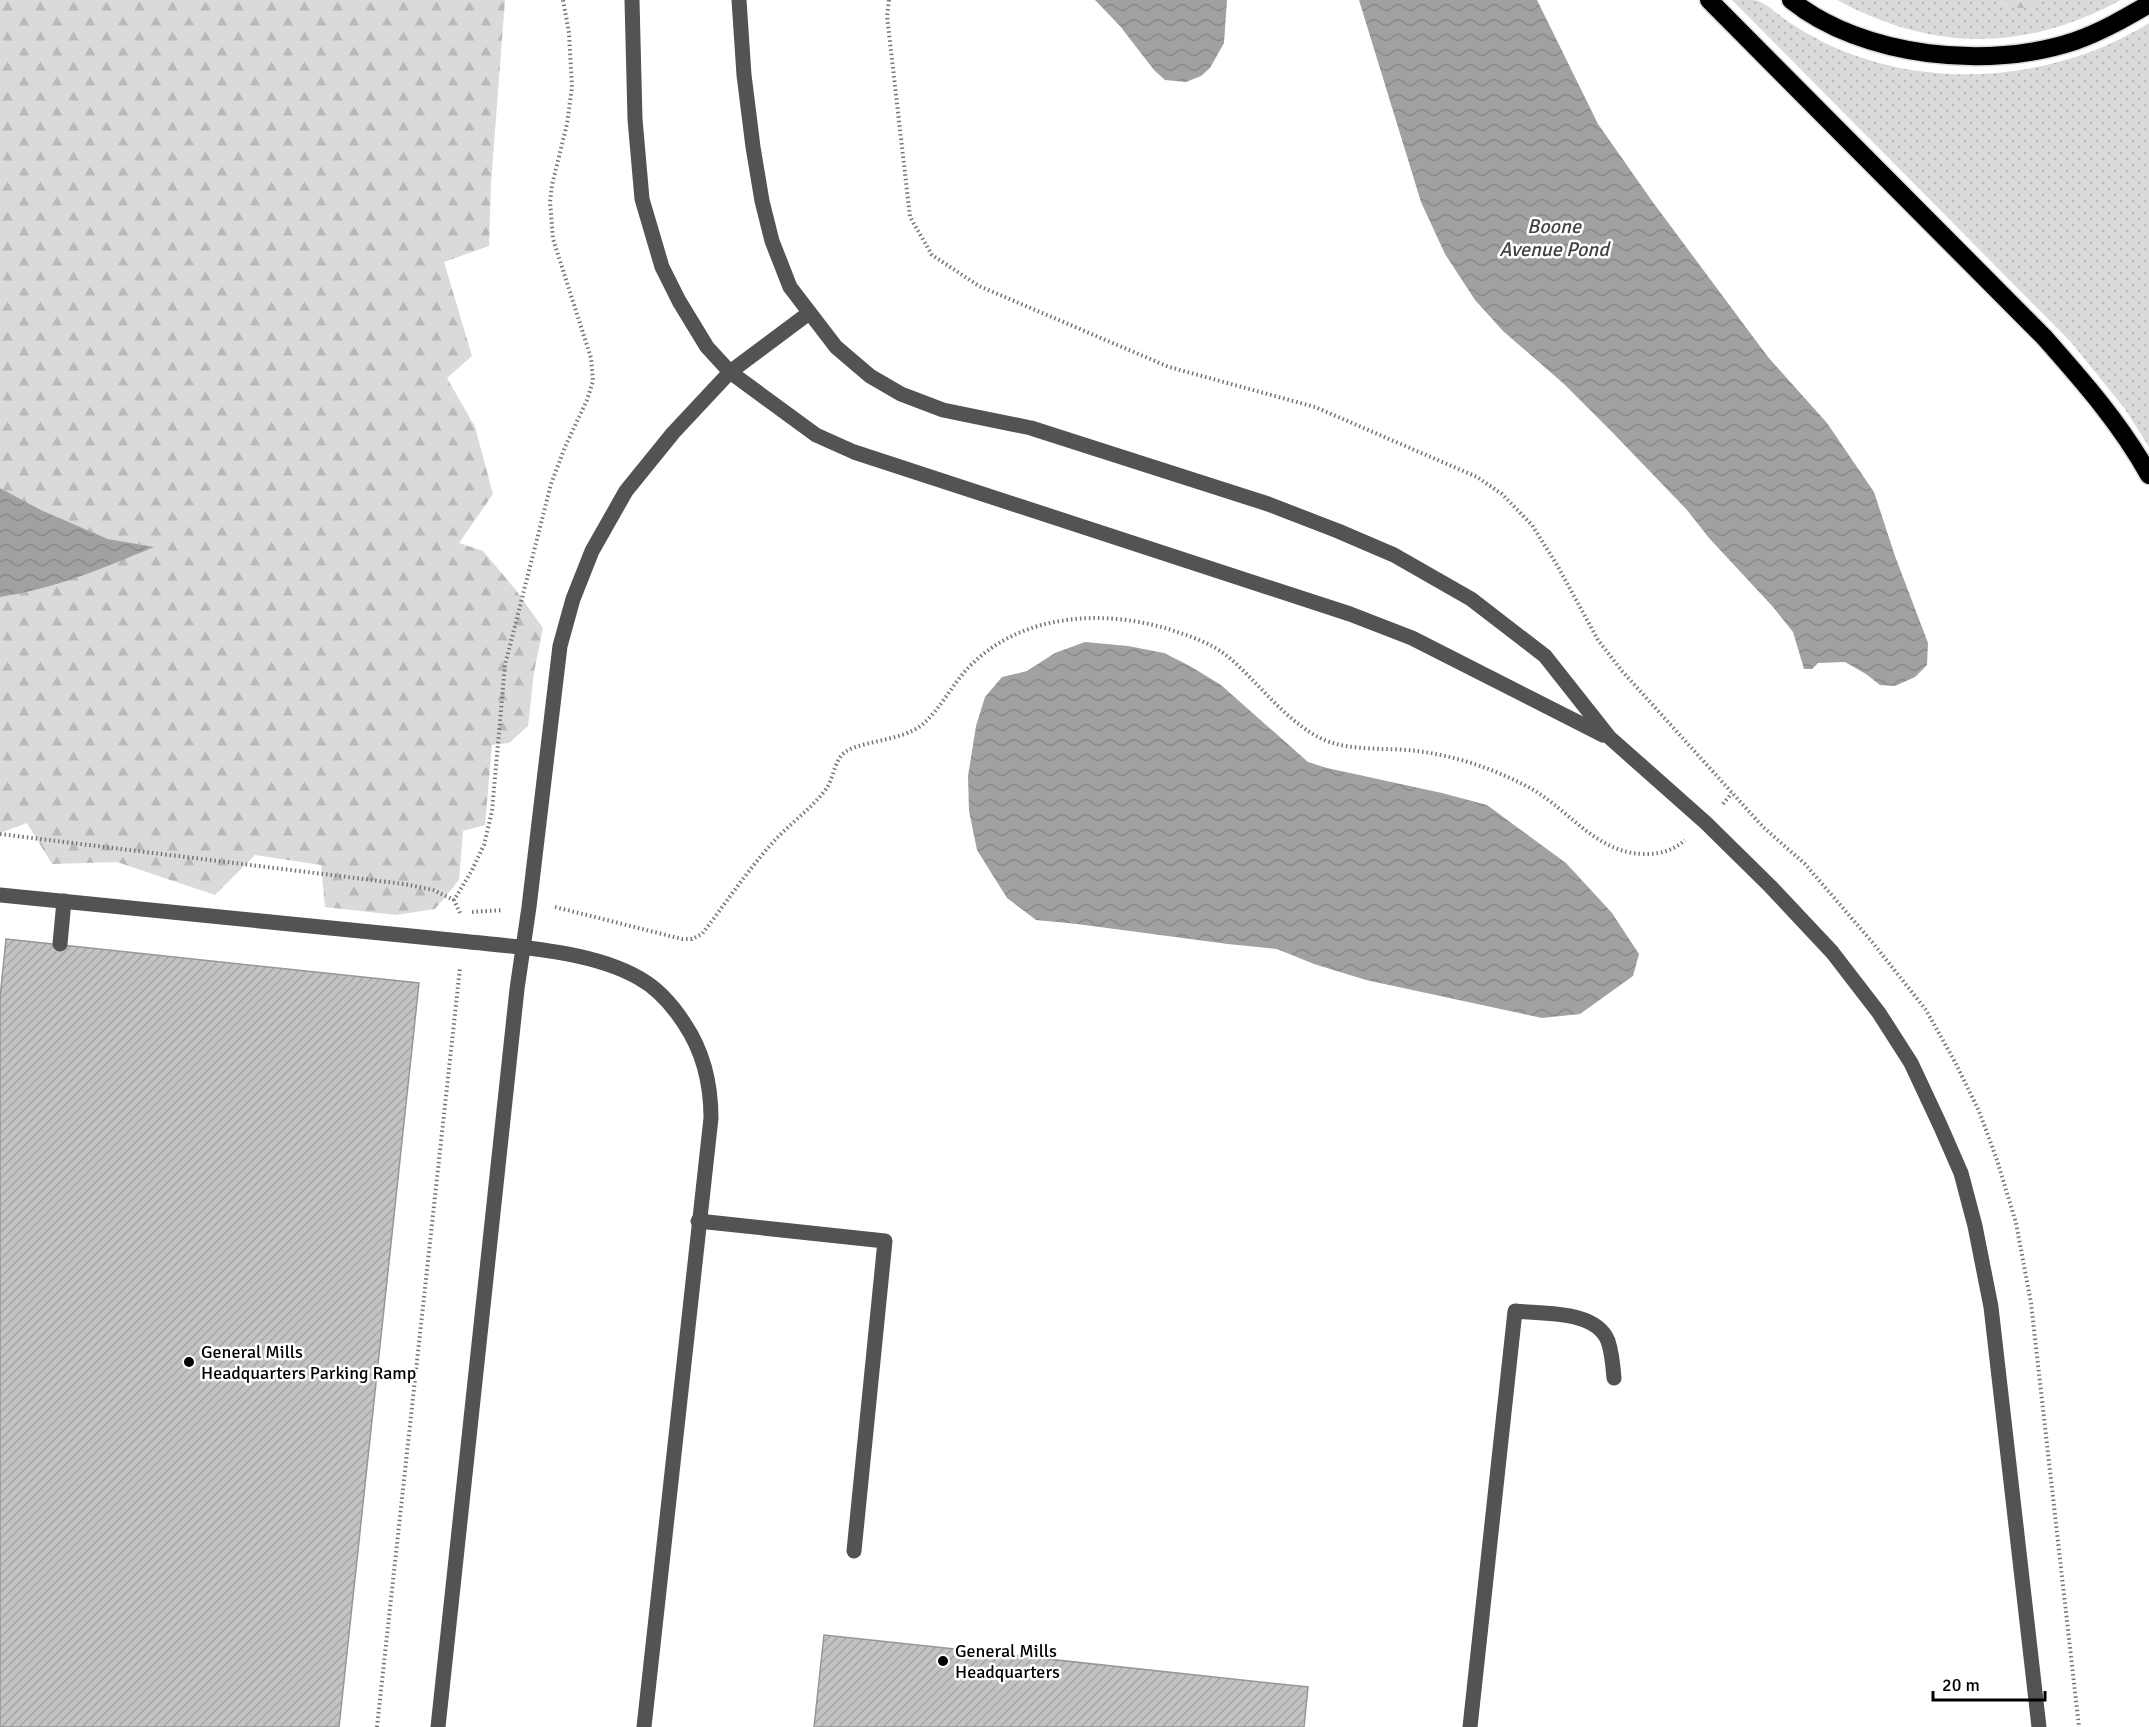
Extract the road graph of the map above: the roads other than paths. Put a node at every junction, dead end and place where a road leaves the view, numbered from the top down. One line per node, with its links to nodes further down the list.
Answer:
1 (632, 0): 7 (lane)
2 (739, 0): 6 (lane)
3 (1709, 0): 8 (highway)
4 (1791, 0): 5 (highway)
5 (2149, 4)
6 (809, 314): 7 (lane); 9 (lane)
7 (730, 372): 9 (lane); 13 (lane)
8 (2149, 475)
9 (1609, 737): 20 (lane)
10 (0, 895): 11 (lane)
11 (64, 901): 12 (lane); 13 (lane)
12 (60, 944)
13 (523, 948): 14 (lane); 17 (lane)
14 (698, 1221): 16 (lane); 18 (lane)
15 (1614, 1378): 19 (lane)
16 (854, 1551)
17 (438, 1727)
18 (644, 1727)
19 (1470, 1727)
20 (2038, 1727)

